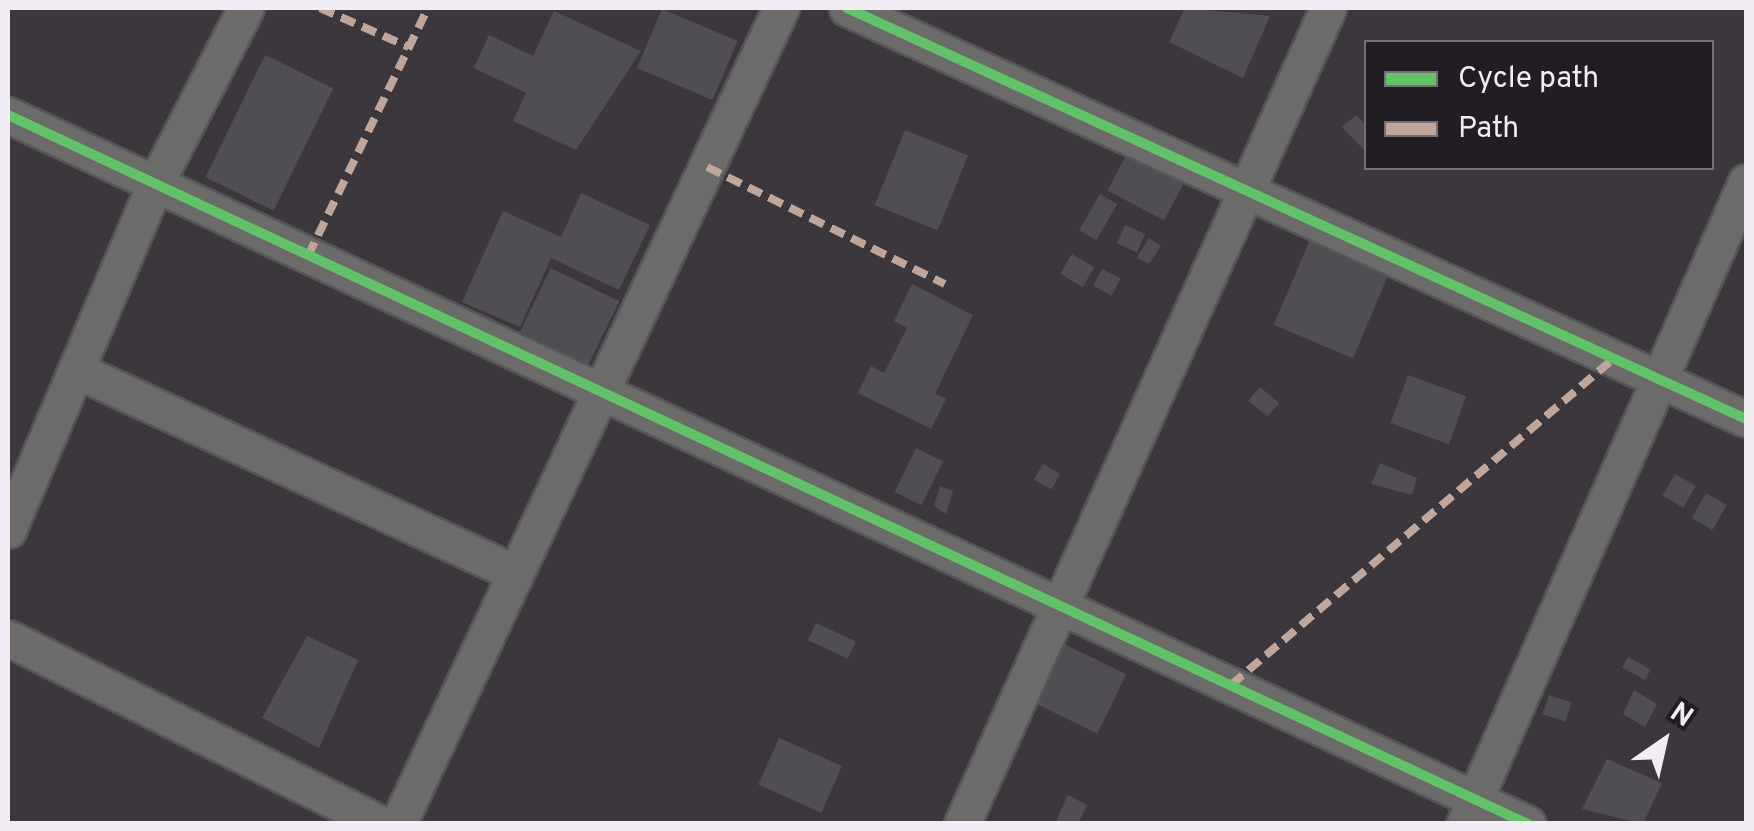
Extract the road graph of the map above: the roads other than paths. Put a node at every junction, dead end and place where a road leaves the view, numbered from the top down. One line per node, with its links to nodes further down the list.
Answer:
1 (246, 8): 7 (street)
2 (780, 8): 11 (street)
3 (847, 8): 8 (street)
4 (1328, 8): 8 (street)
5 (8, 116): 7 (street)
6 (1746, 182): 10 (street)
7 (154, 184): 9 (street); 11 (street)
8 (1244, 187): 10 (street); 15 (street)
9 (76, 370): 13 (street); 14 (street)
10 (1661, 381): 12 (street); 17 (street)
11 (600, 392): 14 (street); 15 (street)
12 (1746, 419)
13 (8, 530)
14 (513, 572): 19 (street)
15 (1063, 607): 17 (street); 20 (street)
16 (8, 638): 18 (street)
17 (1470, 811): 21 (street)
18 (381, 824)
19 (398, 824)
20 (962, 824)
21 (1528, 824)

